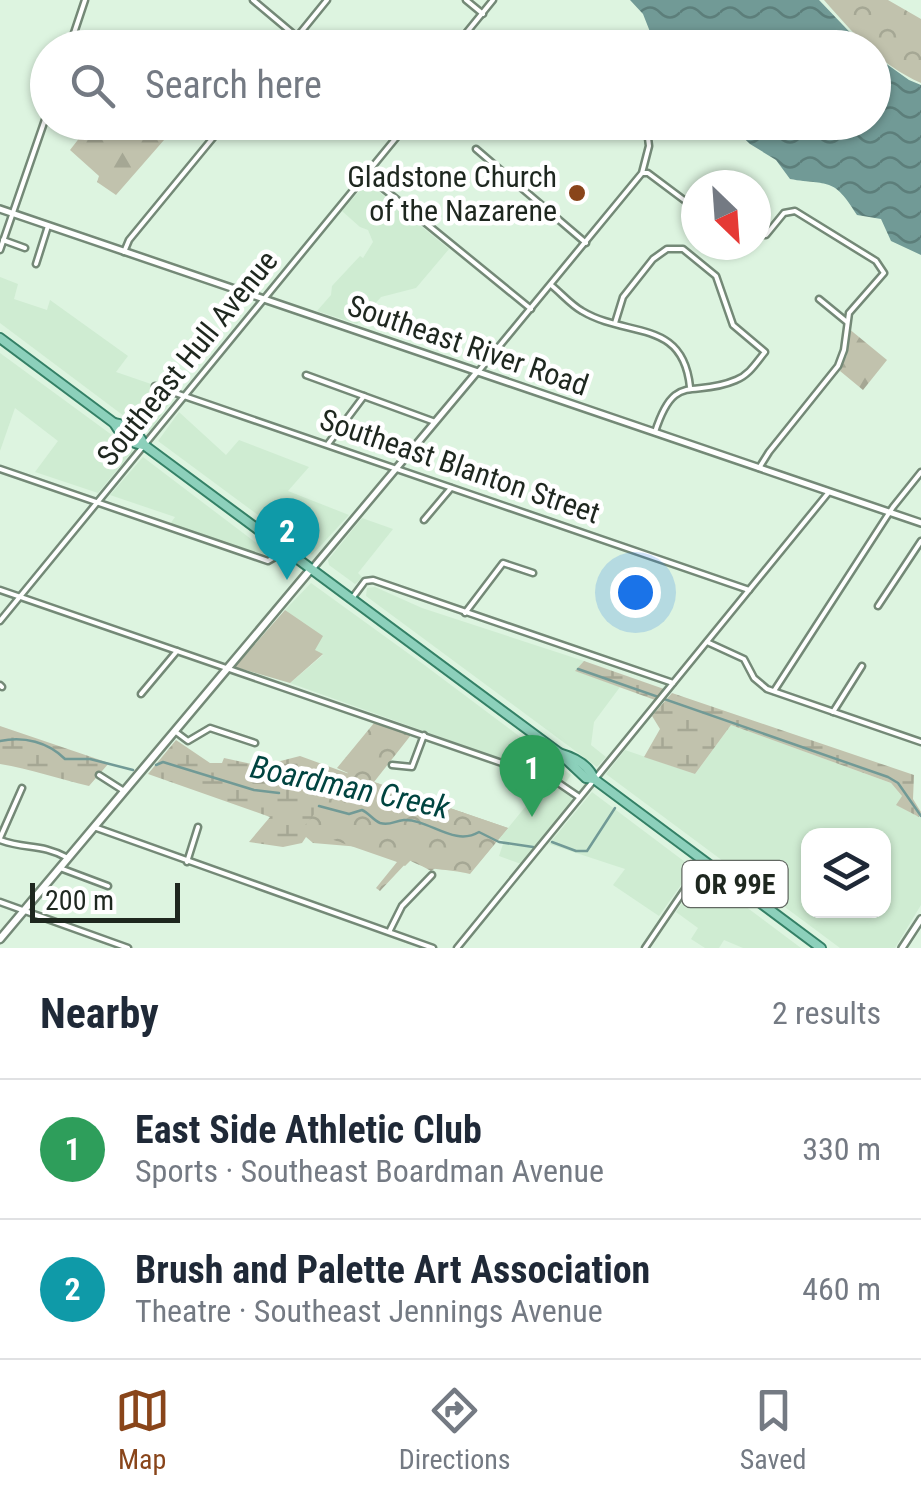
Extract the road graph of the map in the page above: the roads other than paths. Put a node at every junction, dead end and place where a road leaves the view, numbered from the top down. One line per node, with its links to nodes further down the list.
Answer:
1 (85, 0): 7 (street)
2 (253, 0): 8 (street)
3 (327, 0): 9 (street)
4 (466, 0): 6 (street)
5 (493, 0): 6 (street)
6 (483, 14): 10 (street)
7 (75, 30)
8 (289, 30)
9 (303, 30)
10 (469, 30)
11 (38, 140): 20 (street)
12 (211, 140): 27 (street)
13 (394, 140): 17 (street, Southeast Hull Avenue)
14 (649, 140): 16 (street)
15 (476, 149): 24 (street)
16 (642, 173): 18 (street); 24 (street)
17 (366, 175): 30 (street, Southeast Hull Avenue); 32 (street)
18 (681, 198)
19 (0, 210): 20 (street, Southeast River Road)
20 (12, 214): 21 (street, Southeast River Road); 23 (street)
21 (48, 226): 27 (street, Southeast River Road); 28 (street)
22 (771, 229): 33 (street)
23 (3, 240): 25 (street); 26 (street)
24 (586, 243): 29 (street)
25 (25, 248)
26 (0, 250)
27 (124, 252): 30 (street, Southeast River Road)
28 (36, 264)
29 (551, 285): 32 (street); 34 (street)
30 (264, 299): 36 (street, Southeast River Road); 40 (street, Southeast Hull Avenue)
31 (819, 299): 33 (street)
32 (531, 309): 36 (street)
33 (846, 322): 46 (street)
34 (616, 323): 39 (street); 39 (street)
35 (0, 338): 45 (main road, OR 99E)
36 (477, 372): 42 (street); 43 (street, Southeast River Road)
37 (306, 376): 41 (street)
38 (155, 386): 40 (street, Southeast Blanton Street)
39 (690, 387): 43 (street)
40 (184, 396): 44 (street, Southeast Blanton Street); 45 (street, Southeast Hull Avenue)
41 (364, 396): 42 (street); 44 (street)
42 (435, 422): 48 (street)
43 (655, 432): 46 (street, Southeast River Road)
44 (328, 444): 48 (street, Southeast Blanton Street)
45 (144, 445): 52 (street, Southeast Hull Avenue); 58 (main road, OR 99E)
46 (759, 468): 51 (street, Southeast River Road)
47 (0, 469): 52 (street)
48 (396, 469): 50 (street, Southeast Blanton Street); 58 (street)
49 (921, 472): 53 (street)
50 (452, 488): 54 (street); 61 (street, Southeast Blanton Street)
51 (828, 492): 53 (street, Southeast River Road); 61 (street)
52 (97, 504): 57 (street); 62 (street, Southeast Hull Avenue)
53 (891, 513): 55 (street, Southeast River Road); 72 (street)
54 (424, 520)
55 (921, 524)
56 (921, 541): 64 (street)
57 (275, 557)
58 (312, 569): 63 (main road, OR 99E); 70 (main road)
59 (533, 573): 65 (street)
60 (0, 590): 62 (street)
61 (750, 590): 67 (street)
62 (19, 597): 66 (street, Southeast Hull Avenue); 68 (street)
63 (352, 599): 65 (street); 81 (main road, OR 99E)
64 (878, 606)
65 (465, 612): 71 (street)
66 (0, 621)
67 (707, 642): 71 (street); 72 (street)
68 (176, 651): 70 (street); 73 (street)
69 (862, 666): 74 (street)
70 (227, 669): 75 (main road); 76 (street)
71 (673, 683): 81 (street)
72 (774, 692): 74 (street)
73 (141, 694)
74 (833, 712): 77 (street)
75 (175, 731): 78 (street); 83 (main road)
76 (424, 736): 79 (street); 84 (street)
77 (921, 742)
78 (255, 743)
79 (392, 764)
80 (99, 775): 83 (street)
81 (594, 779): 84 (street); 89 (main road, OR 99E)
82 (22, 788): 87 (street)
83 (124, 791): 85 (main road)
84 (579, 797): 101 (street)
85 (94, 827): 88 (main road); 90 (street)
86 (198, 827): 90 (street)
87 (0, 839): 88 (street)
88 (68, 858): 91 (main road)
89 (704, 861): 102 (street); 103 (main road, OR 99E)
90 (186, 862): 97 (street)
91 (60, 868): 93 (street); 95 (main road)
92 (432, 875): 97 (street)
93 (108, 886)
94 (0, 902): 95 (street)
95 (24, 910): 98 (main road); 99 (street)
96 (921, 919): 104 (street)
97 (390, 931): 100 (street)
98 (0, 939)
99 (128, 948)
100 (434, 948)
101 (457, 948)
102 (644, 948)
103 (821, 948)
104 (902, 948)

